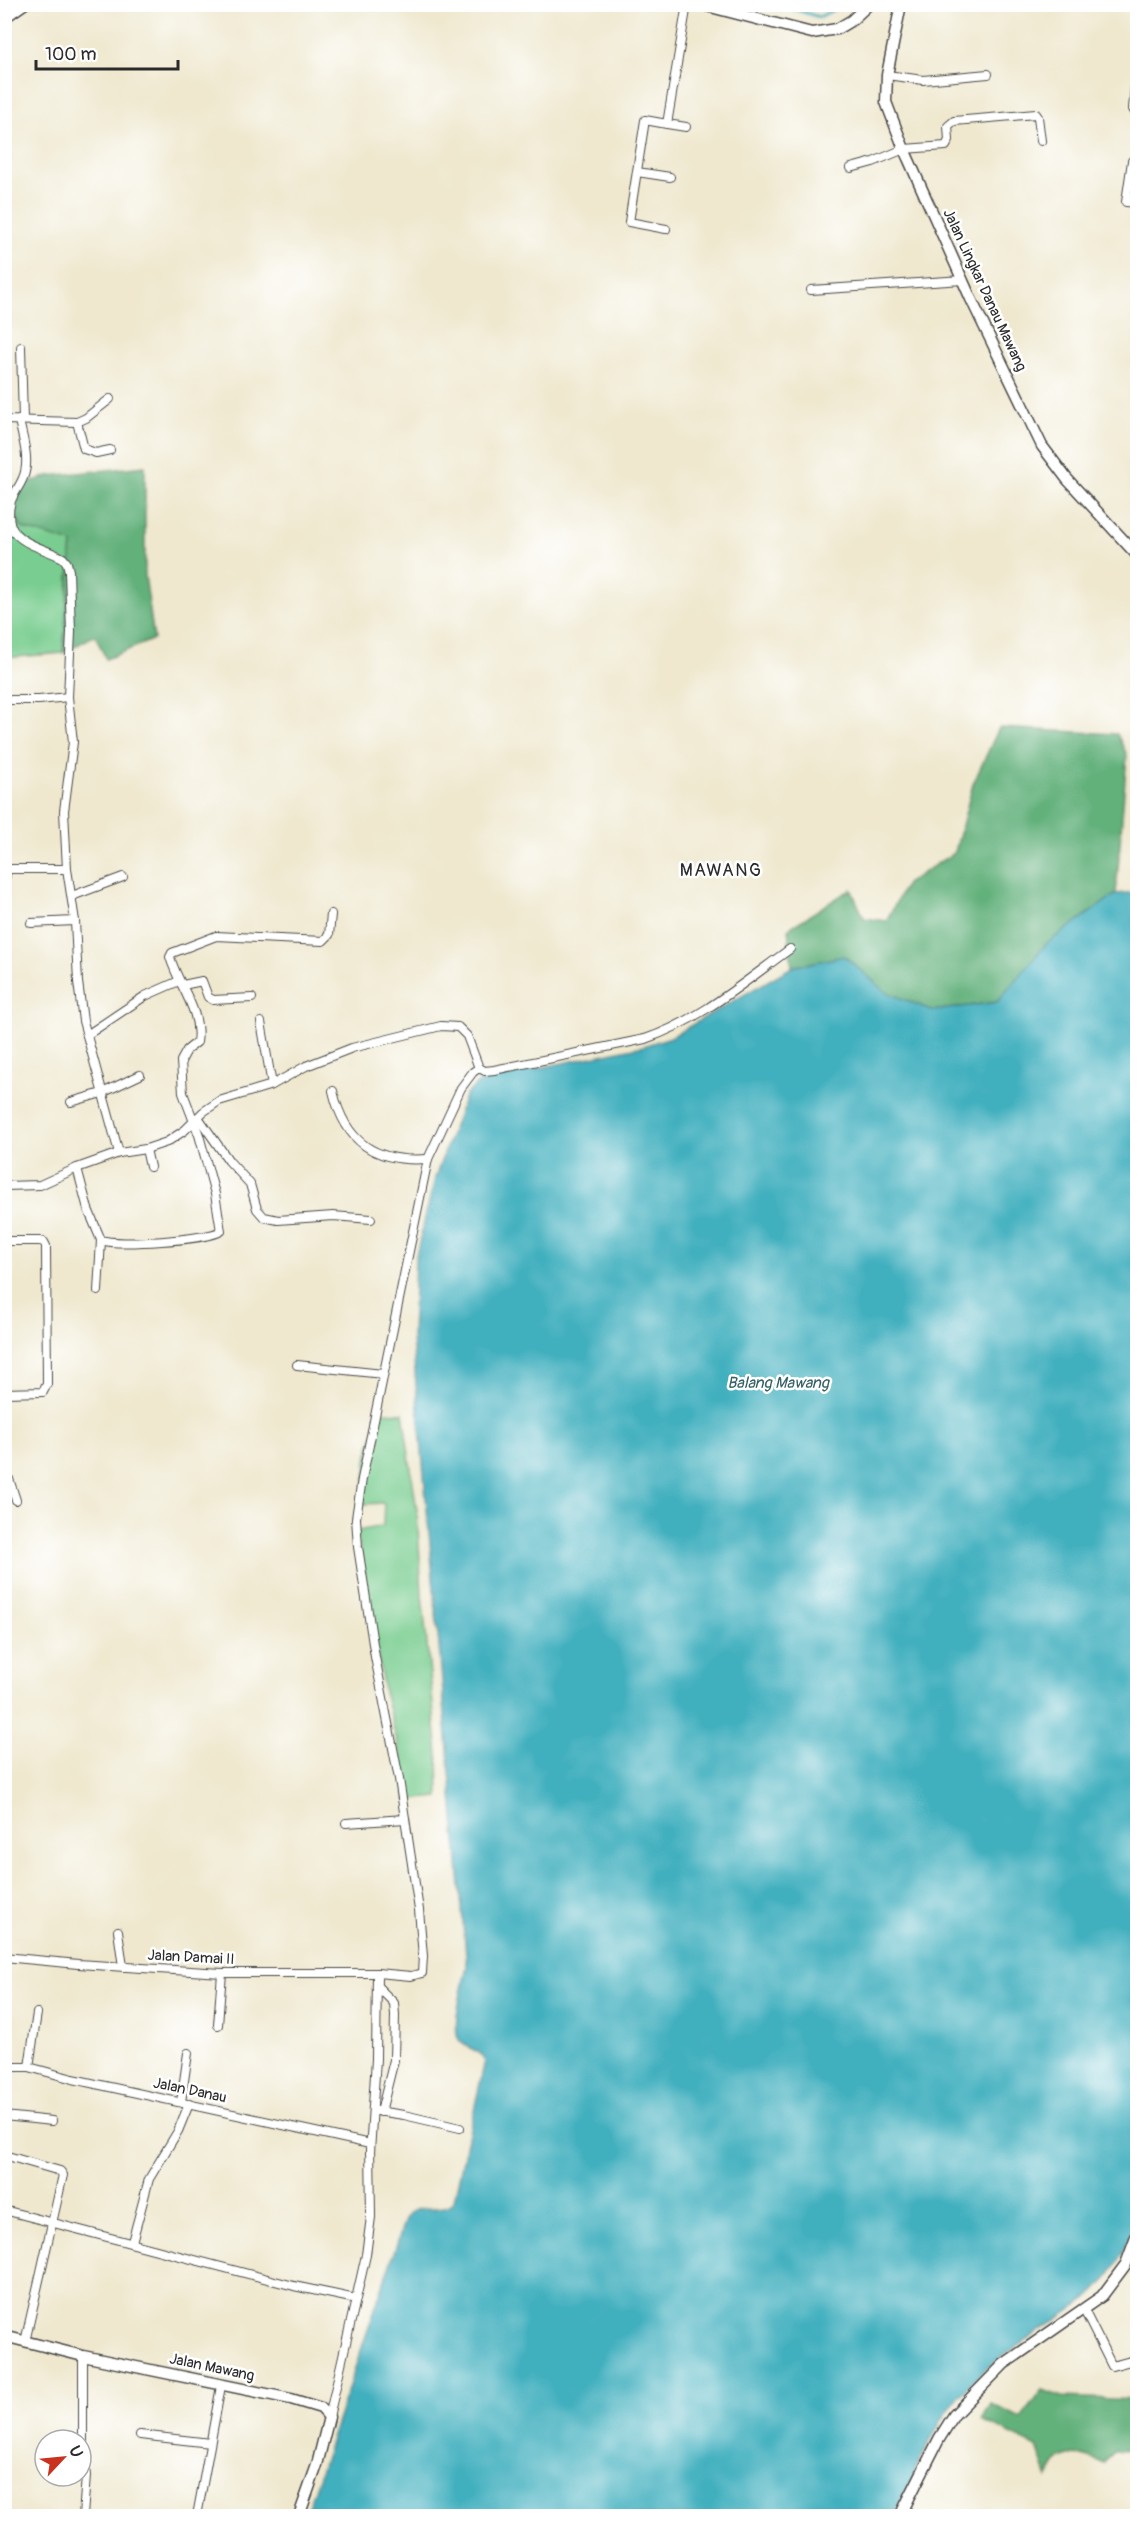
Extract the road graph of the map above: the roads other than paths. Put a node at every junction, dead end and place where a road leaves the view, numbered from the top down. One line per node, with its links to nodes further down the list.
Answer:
1 (24, 4): 6 (street)
2 (687, 4): 12 (street)
3 (699, 4): 4 (street)
4 (869, 4)
5 (901, 4): 10 (street, Jalan Lingkar Danau Mawang)
6 (4, 18)
7 (1137, 58): 8 (street)
8 (1137, 73): 11 (street)
9 (988, 74): 10 (street)
10 (887, 75): 15 (street, Jalan Lingkar Danau Mawang)
11 (1137, 117)
12 (667, 124): 13 (street); 18 (street)
13 (686, 127)
14 (1041, 141): 15 (street)
15 (904, 149): 17 (street); 22 (street, Jalan Lingkar Danau Mawang)
16 (1136, 159): 20 (street)
17 (851, 168)
18 (637, 172): 19 (street); 21 (street)
19 (670, 177)
20 (1137, 203)
21 (666, 229)
22 (963, 280): 23 (street); 30 (street, Jalan Lingkar Danau Mawang)
23 (811, 290)
24 (21, 347): 27 (street)
25 (110, 399): 28 (street)
26 (4, 420): 27 (street)
27 (21, 420): 28 (street); 31 (street)
28 (77, 422): 29 (street)
29 (110, 450)
30 (1137, 556)
31 (68, 697): 32 (street); 34 (street)
32 (4, 700)
33 (6, 869): 34 (street); 36 (street)
34 (67, 869): 37 (street)
35 (123, 877): 37 (street)
36 (4, 885)
37 (72, 896): 39 (street)
38 (331, 914): 42 (street)
39 (75, 921): 40 (street); 45 (street)
40 (31, 923)
41 (790, 949): 46 (street)
42 (181, 983): 43 (street); 45 (street); 52 (street)
43 (252, 998)
44 (261, 1022): 48 (street)
45 (87, 1035): 50 (street)
46 (479, 1068): 48 (street); 55 (street)
47 (140, 1075): 50 (street)
48 (272, 1085): 52 (street)
49 (333, 1091): 55 (street)
50 (102, 1093): 51 (street); 54 (street)
51 (70, 1102)
52 (196, 1120): 53 (street); 59 (street); 60 (street)
53 (146, 1149): 54 (street); 56 (street)
54 (118, 1153): 57 (street)
55 (428, 1159): 65 (street)
56 (150, 1167)
57 (77, 1168): 58 (street); 60 (street)
58 (4, 1186)
59 (371, 1219)
60 (101, 1240): 62 (street)
61 (4, 1241): 66 (street)
62 (98, 1291)
63 (297, 1365): 65 (street)
64 (4, 1370): 66 (street)
65 (383, 1374): 69 (street)
66 (5, 1393)
67 (4, 1464): 68 (street)
68 (16, 1500)
69 (405, 1819): 70 (street); 75 (street, Jalan Damai II)
70 (346, 1823)
71 (118, 1931): 73 (street)
72 (4, 1957): 73 (street, Jalan Damai II)
73 (123, 1967): 74 (street, Jalan Damai II)
74 (222, 1973): 75 (street, Jalan Damai II); 78 (street)
75 (377, 1973): 76 (street)
76 (377, 1986): 83 (street); 83 (street)
77 (37, 2013): 81 (street)
78 (218, 2025)
79 (188, 2053): 82 (street)
80 (4, 2067): 81 (street, Jalan Danau)
81 (29, 2067): 82 (street, Jalan Danau)
82 (185, 2103): 87 (street, Jalan Danau); 92 (street)
83 (377, 2111): 86 (street); 87 (street)
84 (4, 2116): 85 (street)
85 (52, 2121)
86 (457, 2127)
87 (370, 2148): 93 (street)
88 (4, 2155): 90 (street)
89 (4, 2210): 90 (street)
90 (51, 2222): 92 (street); 96 (street)
91 (1137, 2232): 94 (street)
92 (132, 2242): 93 (street)
93 (356, 2299): 100 (street)
94 (1084, 2310): 98 (street); 106 (street)
95 (4, 2336): 96 (street, Jalan Mawang)
96 (25, 2342): 97 (street, Jalan Mawang)
97 (83, 2356): 99 (street, Jalan Mawang); 103 (street)
98 (1137, 2359)
99 (221, 2386): 100 (street, Jalan Mawang); 102 (street)
100 (329, 2417): 105 (street)
101 (140, 2435): 102 (street)
102 (210, 2443): 104 (street)
103 (83, 2517)
104 (197, 2517)
105 (299, 2517)
106 (900, 2517)

